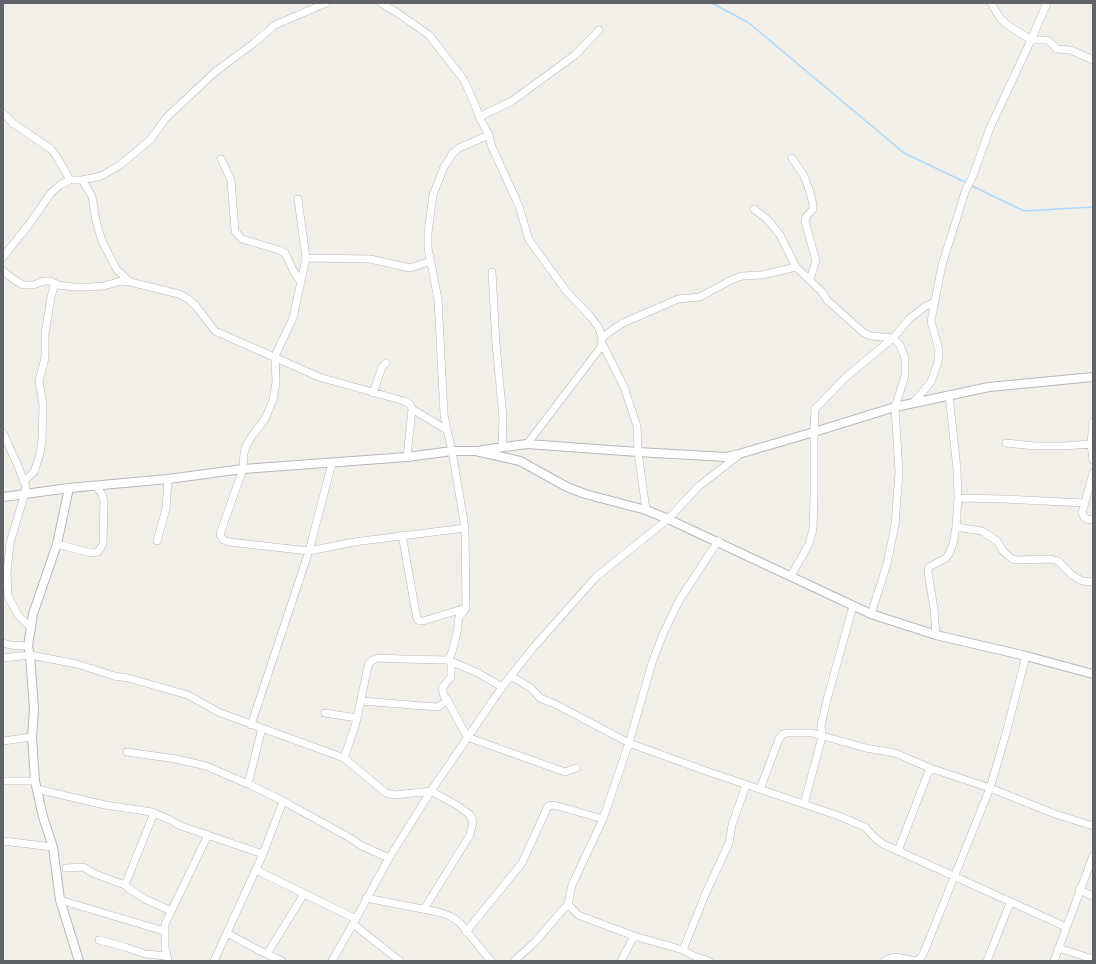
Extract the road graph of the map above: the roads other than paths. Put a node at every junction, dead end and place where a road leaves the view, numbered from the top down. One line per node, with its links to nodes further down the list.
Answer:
1 (326, 3): 14 (street)
2 (381, 3): 9 (street)
3 (991, 3): 6 (street)
4 (1047, 3): 6 (street)
5 (599, 30): 9 (street)
6 (1031, 40): 7 (street); 27 (street)
7 (1093, 60)
8 (3, 113): 13 (street)
9 (479, 117): 10 (street)
10 (489, 135): 19 (street); 29 (street)
11 (792, 158): 23 (street)
12 (221, 159): 25 (street)
13 (70, 180): 14 (street); 17 (street)
14 (82, 180): 24 (street)
15 (298, 199): 18 (street)
16 (754, 208): 20 (street)
17 (3, 256)
18 (306, 258): 19 (street); 25 (street)
19 (431, 261): 39 (street)
20 (796, 267): 23 (street); 29 (street)
21 (3, 270): 26 (street)
22 (492, 272): 45 (street)
23 (810, 279): 28 (street)
24 (130, 282): 26 (street); 30 (street)
25 (301, 282): 30 (street)
26 (55, 283): 56 (street)
27 (935, 302): 28 (street); 35 (street)
28 (893, 338): 36 (street); 40 (street)
29 (602, 340): 43 (street); 48 (street)
30 (275, 356): 33 (street); 53 (street)
31 (386, 363): 33 (street)
32 (1093, 377): 34 (street)
33 (373, 393): 37 (street)
34 (949, 396): 35 (street); 61 (street)
35 (913, 403): 36 (street)
36 (895, 407): 40 (street); 77 (street)
37 (412, 409): 39 (street); 50 (street)
38 (1093, 422): 44 (street)
39 (447, 430): 46 (street)
40 (814, 432): 49 (street); 73 (street)
41 (3, 433): 56 (street)
42 (1006, 443): 44 (street)
43 (526, 444): 45 (street); 48 (street)
44 (1091, 444): 51 (street)
45 (502, 448): 47 (street)
46 (452, 451): 47 (street); 50 (street); 67 (street)
47 (476, 451): 63 (street)
48 (638, 452): 49 (street); 63 (street)
49 (739, 454): 64 (street)
50 (407, 457): 52 (street)
51 (1093, 460)
52 (332, 463): 53 (street); 72 (street)
53 (243, 469): 55 (street); 72 (street)
54 (1093, 473): 62 (street)
55 (168, 479): 57 (street); 70 (street)
56 (24, 481): 59 (street)
57 (96, 486): 58 (street); 71 (street)
58 (69, 488): 59 (street); 71 (street)
59 (25, 493): 60 (street); 78 (street)
60 (3, 497)
61 (958, 498): 62 (street); 66 (street)
62 (1084, 503): 65 (street)
63 (646, 510): 64 (street)
64 (668, 519): 69 (street); 87 (street)
65 (1093, 520)
66 (956, 527): 74 (street); 79 (street)
67 (465, 528): 68 (street); 76 (street)
68 (402, 535): 72 (street); 76 (street)
69 (718, 541): 73 (street); 99 (street)
70 (157, 542)
71 (57, 544): 78 (street)
72 (309, 551): 93 (street)
73 (791, 576): 75 (street)
74 (1093, 582)
75 (853, 606): 77 (street); 97 (street)
76 (466, 608): 85 (street)
77 (871, 614): 79 (street)
78 (30, 628): 81 (street)
79 (936, 635): 83 (street)
80 (3, 643): 81 (street)
81 (28, 646): 82 (street)
82 (30, 655): 84 (street); 93 (street); 95 (street)
83 (1026, 656): 86 (street); 108 (street)
84 (3, 658)
85 (450, 661): 88 (street); 89 (street); 90 (street)
86 (1093, 674)
87 (511, 676): 88 (street); 99 (street)
88 (502, 688): 96 (street)
89 (361, 701): 90 (street); 92 (street)
90 (448, 701): 96 (street)
91 (325, 713): 92 (street)
92 (357, 718): 101 (street)
93 (251, 724): 94 (street)
94 (262, 728): 101 (street); 105 (street)
95 (32, 737): 98 (street); 107 (street)
96 (467, 737): 102 (street); 110 (street)
97 (822, 737): 103 (street); 109 (street); 112 (street)
98 (3, 741)
99 (629, 743): 106 (street); 114 (street)
100 (127, 752): 105 (street)
101 (344, 758): 110 (street)
102 (576, 768)
103 (930, 768): 108 (street); 119 (street)
104 (3, 781): 107 (street)
105 (248, 784): 111 (street)
106 (746, 784): 109 (street); 144 (street)
107 (36, 785): 113 (street); 118 (street)
108 (990, 788): 115 (street); 125 (street)
109 (760, 789): 112 (street)
110 (431, 791): 122 (street); 134 (street)
111 (283, 801): 120 (street); 122 (street)
112 (804, 804): 119 (street)
113 (154, 813): 116 (street); 126 (street)
114 (603, 819): 133 (street); 139 (street)
115 (1093, 826)
116 (208, 835): 120 (street); 135 (street)
117 (3, 841): 118 (street)
118 (54, 847): 131 (street)
119 (898, 851): 125 (street)
120 (263, 854): 124 (street)
121 (1093, 856): 127 (street)
122 (389, 858): 130 (street)
123 (66, 868): 126 (street)
124 (258, 869): 128 (street); 140 (street)
125 (954, 876): 132 (street); 158 (street)
126 (125, 885): 135 (street)
127 (1079, 890): 129 (street); 137 (street)
128 (304, 894): 136 (street); 145 (street)
129 (1093, 896)
130 (366, 898): 134 (street); 136 (street)
131 (60, 900): 138 (street); 149 (street)
132 (1010, 903): 137 (street); 159 (street)
133 (568, 904): 141 (street); 155 (street)
134 (424, 909): 139 (street)
135 (171, 911): 138 (street)
136 (355, 922): 152 (street); 153 (street)
137 (1066, 927): 143 (street)
138 (164, 931): 146 (street)
139 (466, 932): 154 (street)
140 (227, 933): 145 (street); 150 (street)
141 (634, 936): 144 (street); 156 (street)
142 (99, 940): 146 (street)
143 (1058, 948): 148 (street); 160 (street)
144 (683, 950): 147 (street)
145 (267, 954): 151 (street)
146 (168, 958)
147 (692, 958): 157 (street)
148 (1093, 959)
149 (79, 961)
150 (214, 961)
151 (282, 961)
152 (332, 961)
153 (400, 961)
154 (491, 961)
155 (514, 961)
156 (621, 961)
157 (709, 961)
158 (885, 961)
159 (987, 961)
160 (1054, 961)

